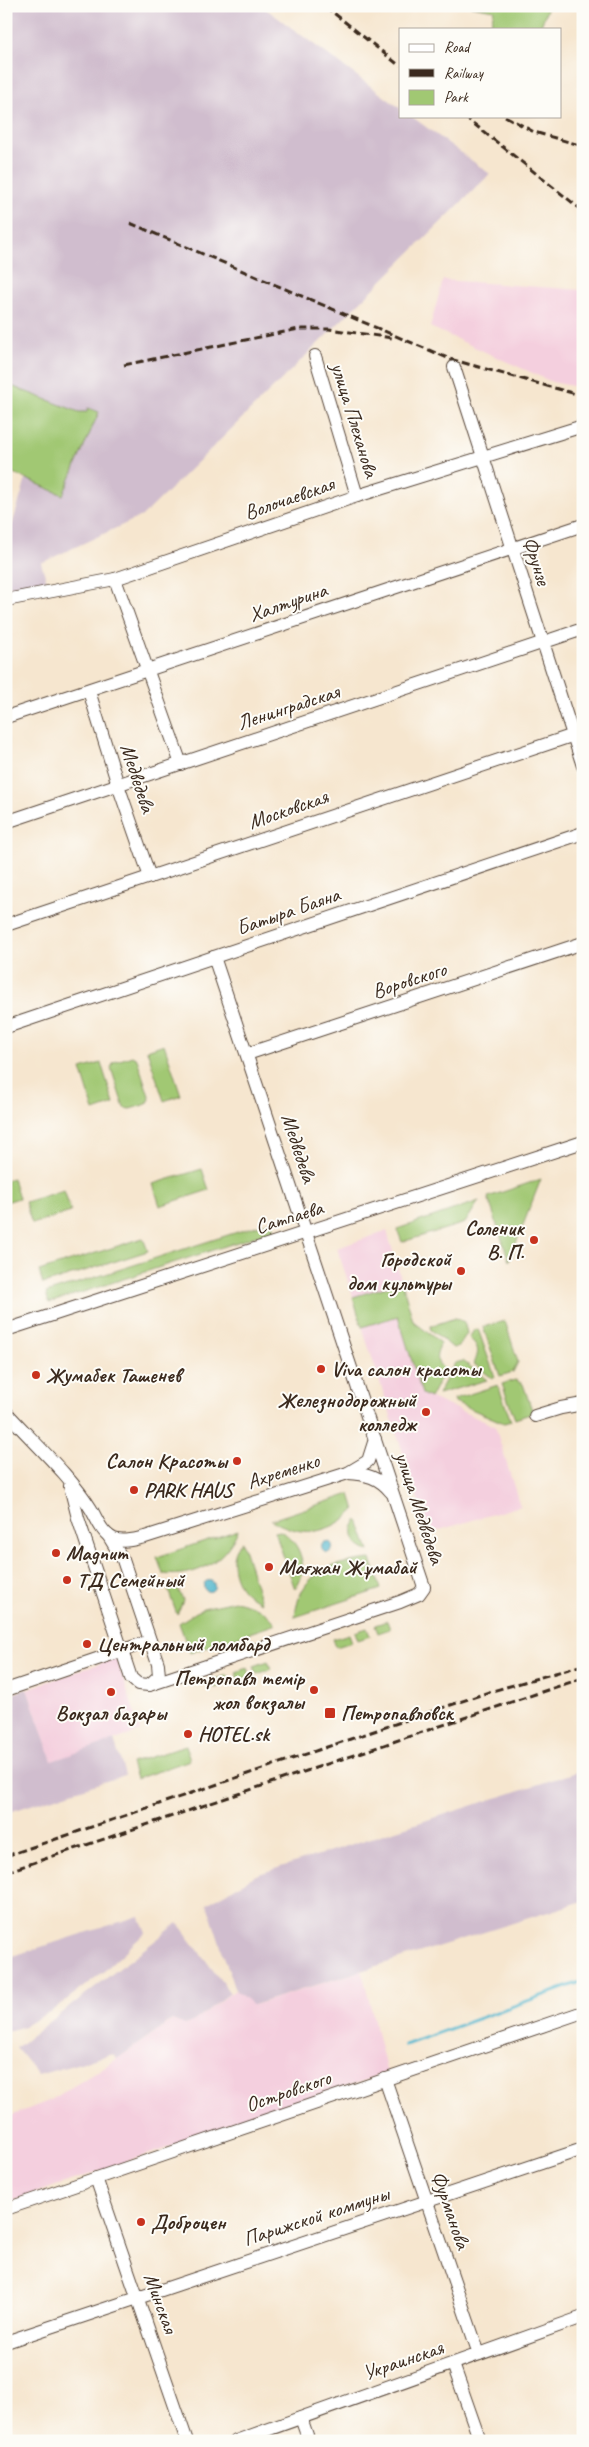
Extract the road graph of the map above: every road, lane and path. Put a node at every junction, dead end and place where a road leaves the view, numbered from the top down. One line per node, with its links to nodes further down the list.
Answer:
1 (315, 356): 5 (street, улица Плеханова)
2 (454, 367): 4 (street, Фрунзе)
3 (583, 426): 4 (street, Волочаевская)
4 (482, 458): 5 (street, Волочаевская); 7 (street, Фрунзе)
5 (357, 496): 8 (street, Волочаевская)
6 (583, 525): 7 (street, Халтурина)
7 (511, 548): 11 (street, Фрунзе); 12 (street, Халтурина)
8 (115, 579): 9 (street, Волочаевская); 12 (street, Медведева)
9 (6, 600)
10 (583, 629): 11 (street, Ленинградская)
11 (542, 642): 15 (street, Фрунзе); 16 (street, Ленинградская)
12 (148, 671): 13 (street, Халтурина); 16 (street, Медведева)
13 (89, 691): 14 (street, Халтурина); 18 (street, Медведева)
14 (6, 717)
15 (577, 733): 17 (street, Фрунзе); 21 (street, Московская)
16 (181, 764): 18 (street, Ленинградская)
17 (583, 766)
18 (118, 785): 19 (street, Ленинградская); 21 (street, Медведева)
19 (6, 822)
20 (583, 833): 24 (street, Батыра Баяна)
21 (150, 877): 22 (street, Московская)
22 (6, 925)
23 (583, 943): 26 (street, Воровского)
24 (214, 957): 25 (street, Батыра Баяна); 26 (street, Медведева)
25 (6, 1027)
26 (246, 1054): 28 (street, Медведева)
27 (583, 1142): 28 (street, Сатпаева)
28 (306, 1233): 29 (street, Сатпаева); 33 (street, Медведева)
29 (6, 1330)
30 (583, 1404): 32 (street)
31 (6, 1412): 35 (street)
32 (535, 1416)
33 (375, 1438): 34 (street, Ахременко); 36 (street, улица Медведева)
34 (348, 1473): 36 (street); 38 (street, Ахременко)
35 (69, 1481): 37 (street); 41 (street)
36 (394, 1496): 42 (street, улица Медведева)
37 (108, 1534): 38 (street, Ахременко); 39 (street)
38 (145, 1537): 39 (street)
39 (126, 1569): 40 (street)
40 (150, 1641): 41 (street); 42 (street)
41 (122, 1651): 42 (street); 43 (street)
42 (149, 1685)
43 (6, 1690)
44 (583, 2012): 45 (street, Островского)
45 (385, 2079): 47 (street, Островского); 48 (street, Фурманова)
46 (583, 2149): 48 (street, Парижской коммуны)
47 (96, 2178): 49 (street, Островского); 50 (street, Минская)
48 (427, 2200): 50 (street, Парижской коммуны); 53 (street, Фурманова)
49 (6, 2209)
50 (137, 2297): 52 (street, Парижской коммуны); 56 (street, Минская)
51 (583, 2317): 53 (street, Украинская)
52 (6, 2342)
53 (479, 2354): 54 (street, Украинская)
54 (453, 2364): 55 (street, Украинская); 59 (street)
55 (301, 2418): 57 (street, Украинская); 58 (street)
56 (187, 2441)
57 (236, 2441)
58 (309, 2441)
59 (480, 2441)

